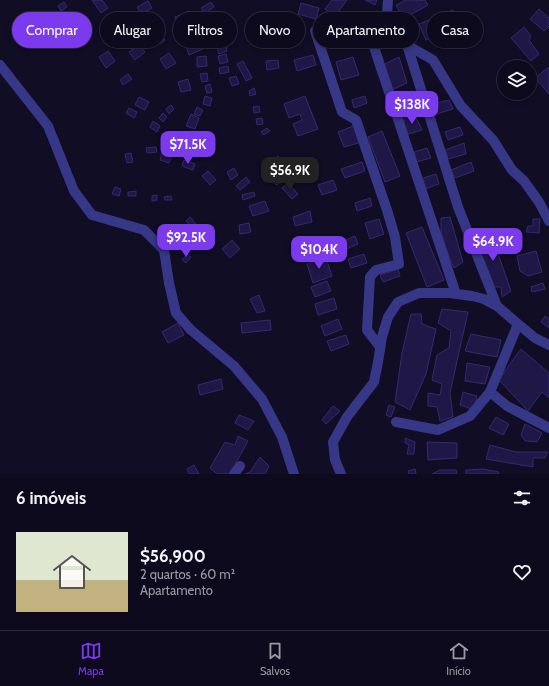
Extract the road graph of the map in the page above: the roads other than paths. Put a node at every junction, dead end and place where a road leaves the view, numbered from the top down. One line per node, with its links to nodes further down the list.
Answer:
1 (388, 0): 2 (street)
2 (387, 12)
3 (321, 48): 13 (street)
4 (374, 48): 9 (street)
5 (407, 48): 10 (street)
6 (413, 48): 8 (street)
7 (0, 65): 17 (street)
8 (549, 221)
9 (456, 294): 10 (street); 13 (street)
10 (497, 306): 11 (street)
11 (518, 324): 12 (street); 14 (street)
12 (549, 345)
13 (380, 347): 18 (street)
14 (490, 392): 15 (street); 16 (street)
15 (396, 422)
16 (549, 428)
17 (294, 474)
18 (341, 474)

